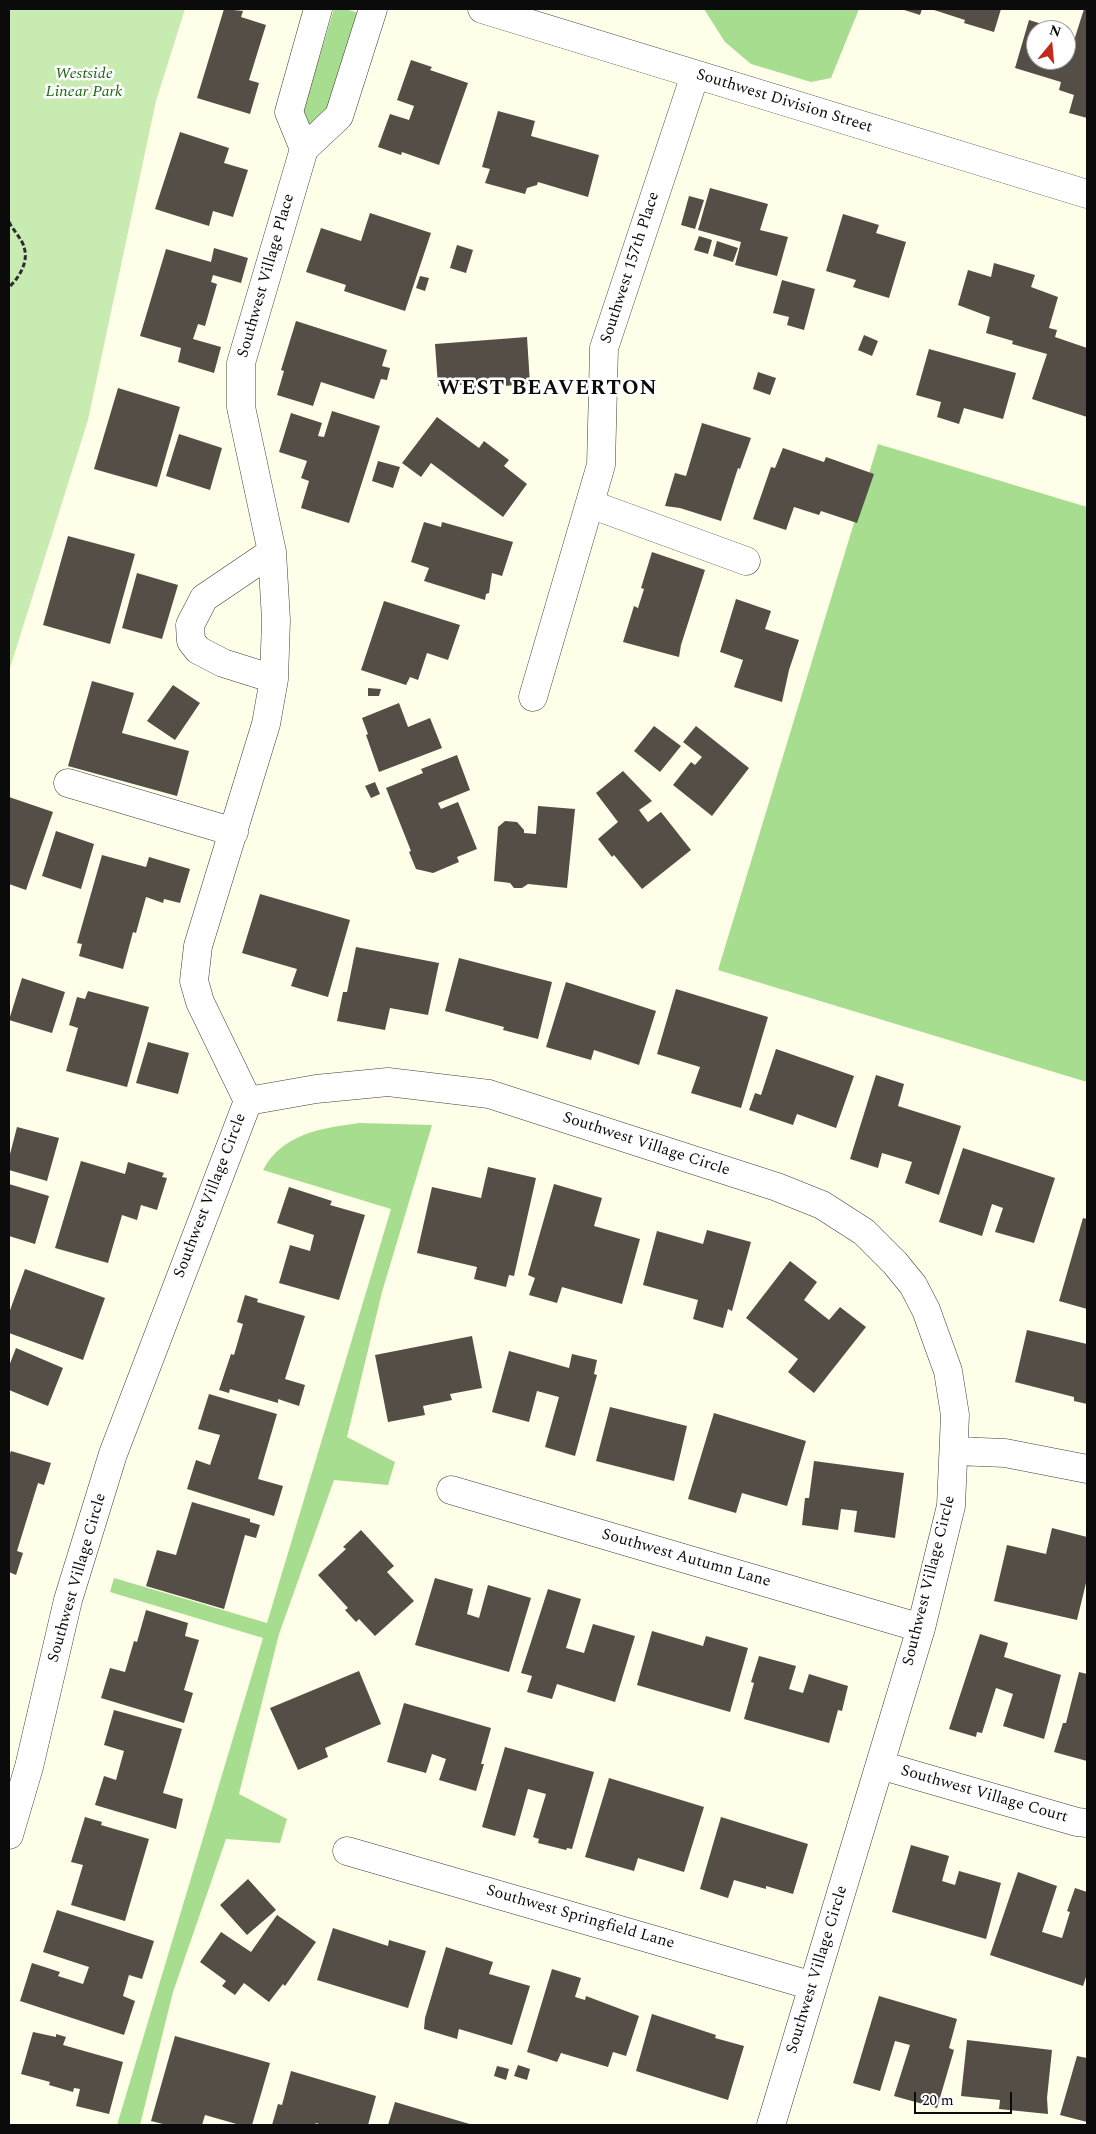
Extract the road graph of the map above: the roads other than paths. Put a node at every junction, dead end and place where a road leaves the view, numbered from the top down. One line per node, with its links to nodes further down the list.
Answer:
1 (318, 9): 5 (street)
2 (373, 9): 5 (street)
3 (482, 9): 4 (street, Southwest Division Street)
4 (695, 75): 6 (street, Southwest Division Street); 7 (street, Southwest 157th Place)
5 (304, 149): 8 (street, Southwest Village Place)
6 (1087, 194)
7 (590, 504): 9 (street); 11 (street, Southwest 157th Place)
8 (272, 552): 10 (street, Southwest Village Place); 10 (street)
9 (746, 561)
10 (274, 679): 13 (street, Southwest Village Place)
11 (533, 696)
12 (68, 782): 13 (street)
13 (234, 832): 14 (street, Southwest Village Place)
14 (248, 1101): 15 (street, Southwest Village Circle); 21 (street, Southwest Village Circle)
15 (955, 1451): 16 (street); 18 (street, Southwest Village Circle)
16 (1087, 1469)
17 (451, 1490): 18 (street, Southwest Autumn Lane)
18 (920, 1628): 19 (street, Southwest Village Circle)
19 (880, 1765): 20 (street, Southwest Village Court); 23 (street, Southwest Village Circle)
20 (1087, 1823)
21 (9, 1835)
22 (347, 1851): 23 (street, Southwest Springfield Lane)
23 (813, 1986): 24 (street, Southwest Village Circle)
24 (771, 2125)

